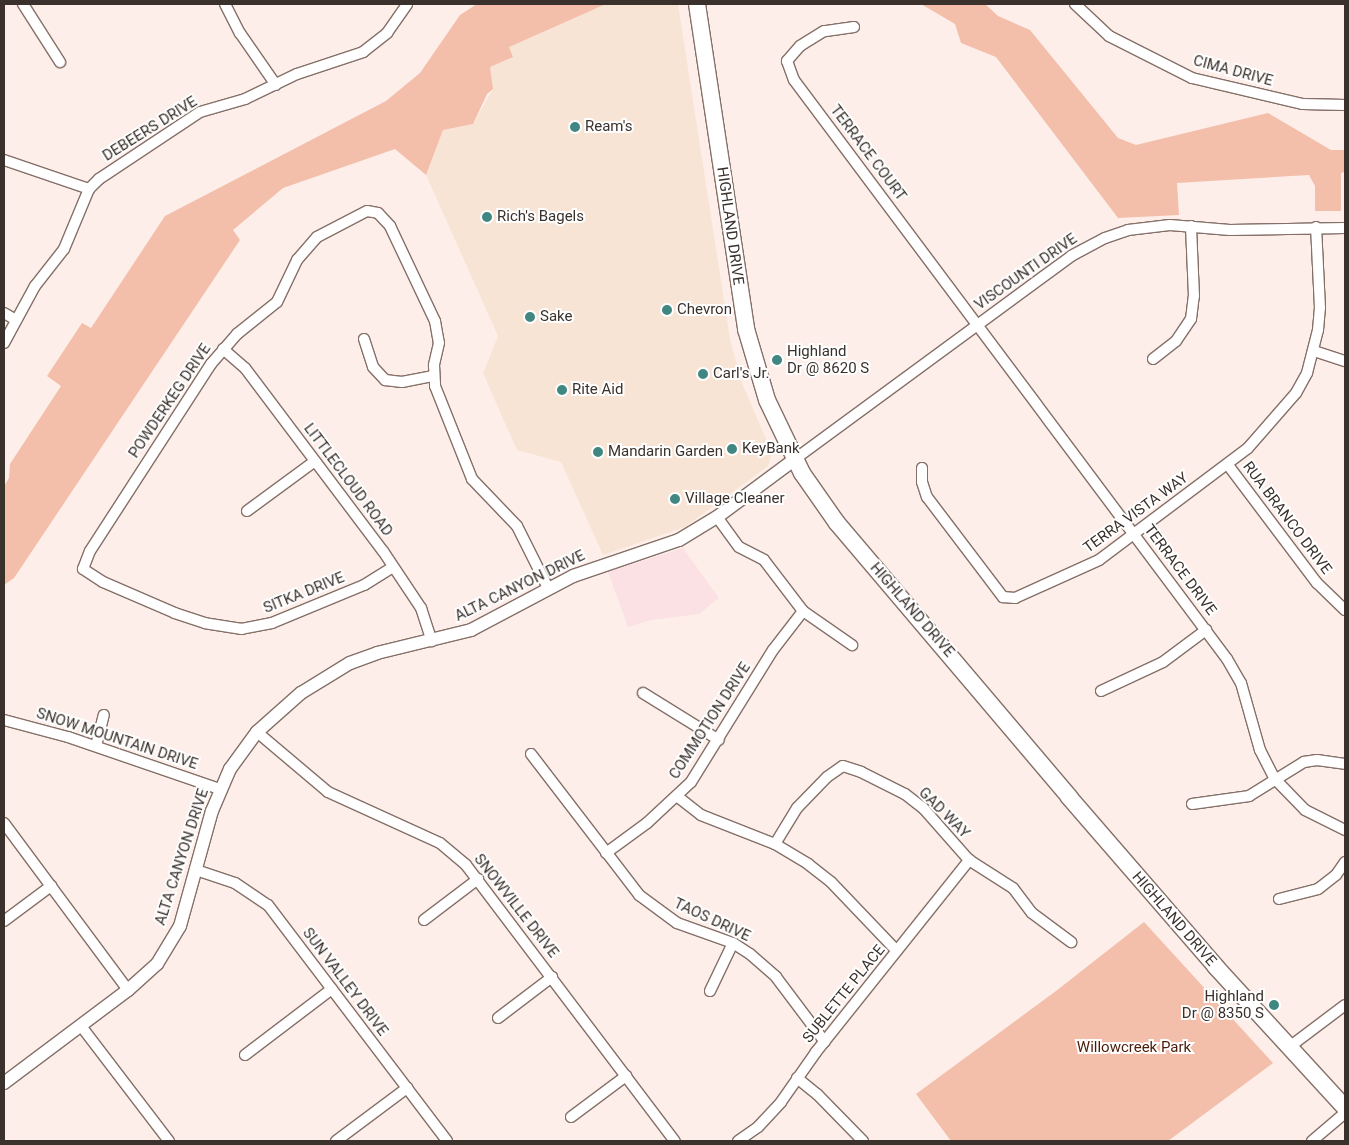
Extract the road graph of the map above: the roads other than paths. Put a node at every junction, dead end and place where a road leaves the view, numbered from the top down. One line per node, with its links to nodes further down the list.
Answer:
1 (23, 4): 7 (street)
2 (225, 4): 8 (street)
3 (407, 4): 8 (street, DEBEERS DRIVE)
4 (697, 4): 25 (main road, HIGHLAND DRIVE)
5 (1075, 4): 9 (street, CIMA DRIVE)
6 (854, 27): 17 (street, TERRACE COURT)
7 (60, 62)
8 (276, 84): 11 (street, DEBEERS DRIVE)
9 (1345, 104)
10 (4, 160): 11 (street)
11 (88, 189): 16 (street)
12 (1191, 226): 13 (street, VISCOUNTI DRIVE); 17 (street, VISCOUNTI DRIVE); 22 (street)
13 (1316, 227): 14 (street, VISCOUNTI DRIVE); 21 (street, TERRA VISTA WAY)
14 (1345, 228)
15 (4, 313): 16 (street)
16 (16, 320): 19 (street)
17 (976, 325): 25 (street, VISCOUNTI DRIVE); 31 (street, TERRACE DRIVE)
18 (364, 340): 24 (street)
19 (4, 343)
20 (223, 349): 24 (street, POWDERKEG DRIVE); 26 (street, LITTLECLOUD ROAD); 33 (street, POWDERKEG DRIVE)
21 (1314, 350): 23 (street); 27 (street, TERRA VISTA WAY)
22 (1153, 359)
23 (1345, 361)
24 (433, 376): 34 (street)
25 (795, 460): 30 (street, ALTA CANYON DRIVE); 76 (main road, HIGHLAND DRIVE)
26 (315, 461): 29 (street); 32 (street, LITTLECLOUD ROAD)
27 (1228, 465): 31 (street, TERRA VISTA WAY); 36 (street, RUA BRANCO DRIVE)
28 (922, 468): 31 (street, TERRA VISTA WAY)
29 (247, 511)
30 (718, 517): 34 (street, ALTA CANYON DRIVE); 35 (street)
31 (1134, 535): 37 (street, TERRACE DRIVE)
32 (393, 566): 33 (street, SITKA DRIVE); 38 (street, LITTLECLOUD ROAD)
33 (83, 569)
34 (548, 588): 38 (street, ALTA CANYON DRIVE)
35 (803, 610): 39 (street); 45 (street, COMMOTION DRIVE)
36 (1345, 610)
37 (1206, 630): 40 (street); 49 (street, TERRACE DRIVE)
38 (432, 641): 44 (street, ALTA CANYON DRIVE)
39 (852, 645)
40 (1101, 691)
41 (643, 693): 45 (street)
42 (104, 715): 46 (street)
43 (4, 720): 46 (street, SNOW MOUNTAIN DRIVE)
44 (257, 732): 50 (street, ALTA CANYON DRIVE); 60 (street, SNOWVILLE DRIVE)
45 (719, 740): 51 (street, COMMOTION DRIVE)
46 (96, 746): 50 (street, SNOW MOUNTAIN DRIVE)
47 (531, 754): 56 (street, TAOS DRIVE)
48 (1345, 764): 49 (street)
49 (1275, 779): 52 (street); 54 (street, TERRACE DRIVE)
50 (220, 789): 59 (street, ALTA CANYON DRIVE)
51 (678, 797): 55 (street); 56 (street, COMMOTION DRIVE)
52 (1192, 804)
53 (4, 823): 61 (street)
54 (1345, 830)
55 (775, 844): 57 (street, GAD WAY); 67 (street)
56 (606, 853): 66 (street, TAOS DRIVE)
57 (968, 860): 65 (street, GAD WAY); 67 (street, SUBLETTE PLACE)
58 (1345, 862): 62 (street)
59 (196, 870): 69 (street, SUN VALLEY DRIVE); 70 (street, ALTA CANYON DRIVE)
60 (478, 879): 63 (street); 68 (street, SNOWVILLE DRIVE)
61 (50, 886): 64 (street); 70 (street)
62 (1279, 899)
63 (424, 920)
64 (4, 921)
65 (1071, 942)
66 (733, 943): 71 (street); 75 (street, TAOS DRIVE)
67 (897, 951): 75 (street, SUBLETTE PLACE)
68 (552, 978): 73 (street); 78 (street, SNOWVILLE DRIVE)
69 (332, 989): 77 (street); 81 (street, SUN VALLEY DRIVE)
70 (128, 990): 74 (street, ALTA CANYON DRIVE)
71 (710, 991)
72 (1345, 1005): 76 (street)
73 (498, 1018)
74 (81, 1026): 80 (street, ALTA CANYON DRIVE); 85 (street)
75 (825, 1042): 79 (street, SUBLETTE PLACE)
76 (1288, 1048): 82 (main road, HIGHLAND DRIVE)
77 (245, 1055)
78 (626, 1076): 84 (street); 88 (street, SNOWVILLE DRIVE)
79 (797, 1078): 89 (street, SUBLETTE PLACE); 90 (street)
80 (4, 1083)
81 (407, 1088): 86 (street); 87 (street, SUN VALLEY DRIVE)
82 (1345, 1108)
83 (1345, 1113): 91 (street)
84 (572, 1117)
85 (169, 1141)
86 (336, 1141)
87 (447, 1141)
88 (675, 1141)
89 (738, 1141)
90 (863, 1141)
91 (1312, 1141)

